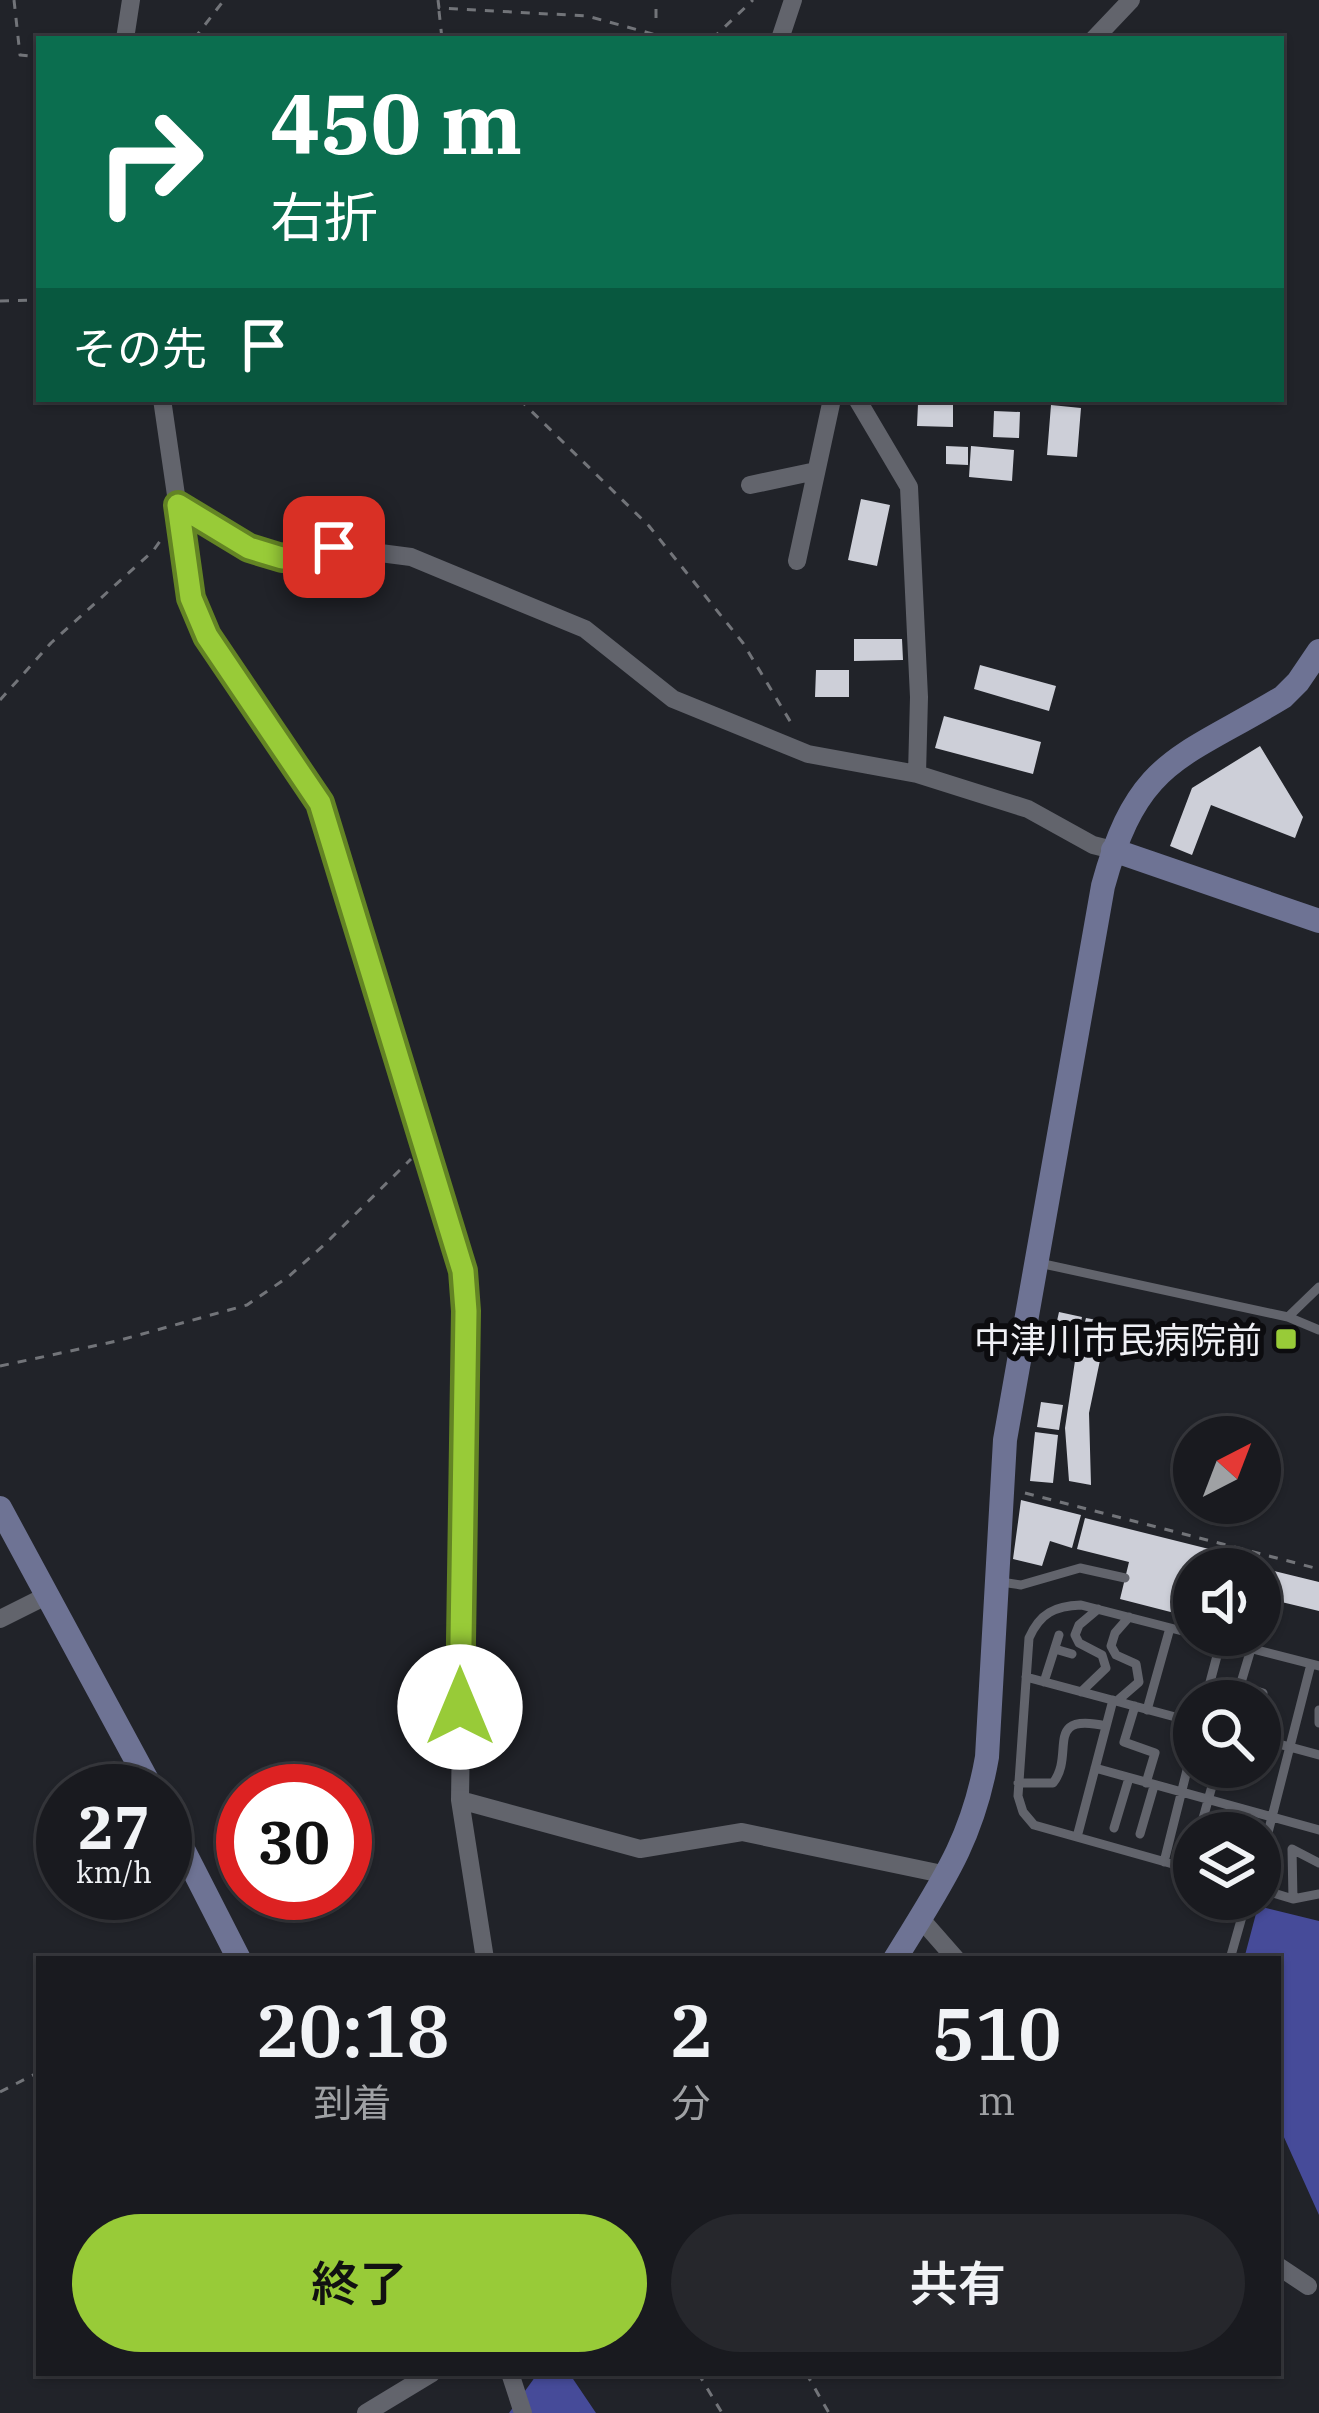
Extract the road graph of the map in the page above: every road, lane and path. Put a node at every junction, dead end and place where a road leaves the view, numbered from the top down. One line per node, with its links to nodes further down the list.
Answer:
1 (14, 0): 18 (path)
2 (131, 0): 11 (street)
3 (224, 0): 12 (path)
4 (438, 0): 9 (path)
5 (656, 0): 10 (path)
6 (753, 0): 15 (path)
7 (793, 0): 16 (street)
8 (1132, 0): 17 (street)
9 (439, 8): 13 (path); 14 (path)
10 (656, 18)
11 (125, 36)
12 (196, 36)
13 (442, 36)
14 (660, 36)
15 (715, 36)
16 (781, 36)
17 (1097, 36)
18 (36, 58)
19 (36, 300): 20 (path)
20 (0, 301)
21 (162, 402): 27 (street)
22 (522, 402): 31 (path)
23 (831, 402): 25 (street)
24 (859, 402): 32 (street)
25 (816, 471): 26 (street); 28 (street)
26 (750, 485)
27 (178, 511): 30 (path); 31 (street); 35 (street)
28 (797, 561)
29 (1319, 651): 33 (street)
30 (0, 700)
31 (799, 750): 32 (street)
32 (917, 774): 33 (street)
33 (1113, 850): 34 (street); 36 (street)
34 (1319, 921)
35 (425, 1146): 40 (path); 77 (street)
36 (1036, 1262): 38 (lane); 41 (street)
37 (1319, 1287): 38 (lane)
38 (1288, 1317): 39 (lane)
39 (1319, 1330)
40 (0, 1366)
41 (1000, 1486): 43 (path); 45 (street)
42 (0, 1508): 46 (street)
43 (1319, 1570)
44 (1125, 1578): 45 (lane)
45 (995, 1581): 91 (street)
46 (48, 1595): 49 (street); 69 (street)
47 (1098, 1610): 48 (lane); 57 (lane); 59 (lane)
48 (1129, 1617): 50 (lane); 60 (lane)
49 (0, 1619)
50 (1170, 1628): 51 (lane); 61 (lane)
51 (1173, 1629)
52 (1059, 1635): 53 (lane)
53 (1054, 1648): 54 (lane); 58 (lane)
54 (1072, 1654)
55 (1279, 1656): 56 (lane)
56 (1315, 1665): 67 (lane)
57 (1026, 1677): 58 (lane); 72 (lane)
58 (1044, 1682): 59 (lane)
59 (1081, 1692): 60 (lane)
60 (1115, 1701): 61 (lane); 65 (lane)
61 (1141, 1708): 63 (lane); 73 (lane)
62 (1319, 1710): 64 (lane)
63 (1173, 1716)
64 (1319, 1723)
65 (1106, 1726): 70 (lane); 72 (lane)
66 (1281, 1746): 67 (lane)
67 (1290, 1748): 68 (lane); 81 (lane)
68 (1319, 1755)
69 (139, 1764)
70 (1095, 1768): 71 (lane); 86 (lane)
71 (1129, 1778): 73 (lane); 83 (lane)
72 (1018, 1783): 86 (lane)
73 (1150, 1785): 76 (lane); 85 (lane)
74 (1182, 1788): 76 (lane)
75 (1212, 1788): 78 (lane)
76 (1181, 1794): 78 (lane); 87 (lane)
77 (460, 1800): 91 (street); 98 (street)
78 (1208, 1801): 79 (lane); 80 (lane)
79 (1205, 1812)
80 (1251, 1812)
81 (1272, 1812)
82 (1281, 1820): 84 (lane)
83 (1114, 1828)
84 (1319, 1830)
85 (1140, 1834)
86 (1077, 1837): 87 (lane)
87 (1164, 1862): 88 (lane)
88 (1173, 1864)
89 (1319, 1864): 94 (lane)
90 (192, 1867): 97 (street)
91 (947, 1875): 95 (street)
92 (1319, 1894): 94 (lane)
93 (1281, 1895): 94 (lane)
94 (1293, 1899)
95 (920, 1918): 99 (street); 100 (street)
96 (1240, 1920): 101 (lane)
97 (237, 1956)
98 (485, 1956)
99 (897, 1956)
100 (953, 1956)
101 (1231, 1956)
102 (36, 2074): 103 (path)
103 (0, 2092)
104 (1281, 2268): 105 (street)
105 (1308, 2286)
106 (427, 2376): 110 (street)
107 (511, 2376): 111 (street)
108 (700, 2376): 112 (path)
109 (808, 2376): 113 (path)
110 (366, 2413)
111 (523, 2413)
112 (722, 2413)
113 (829, 2413)

